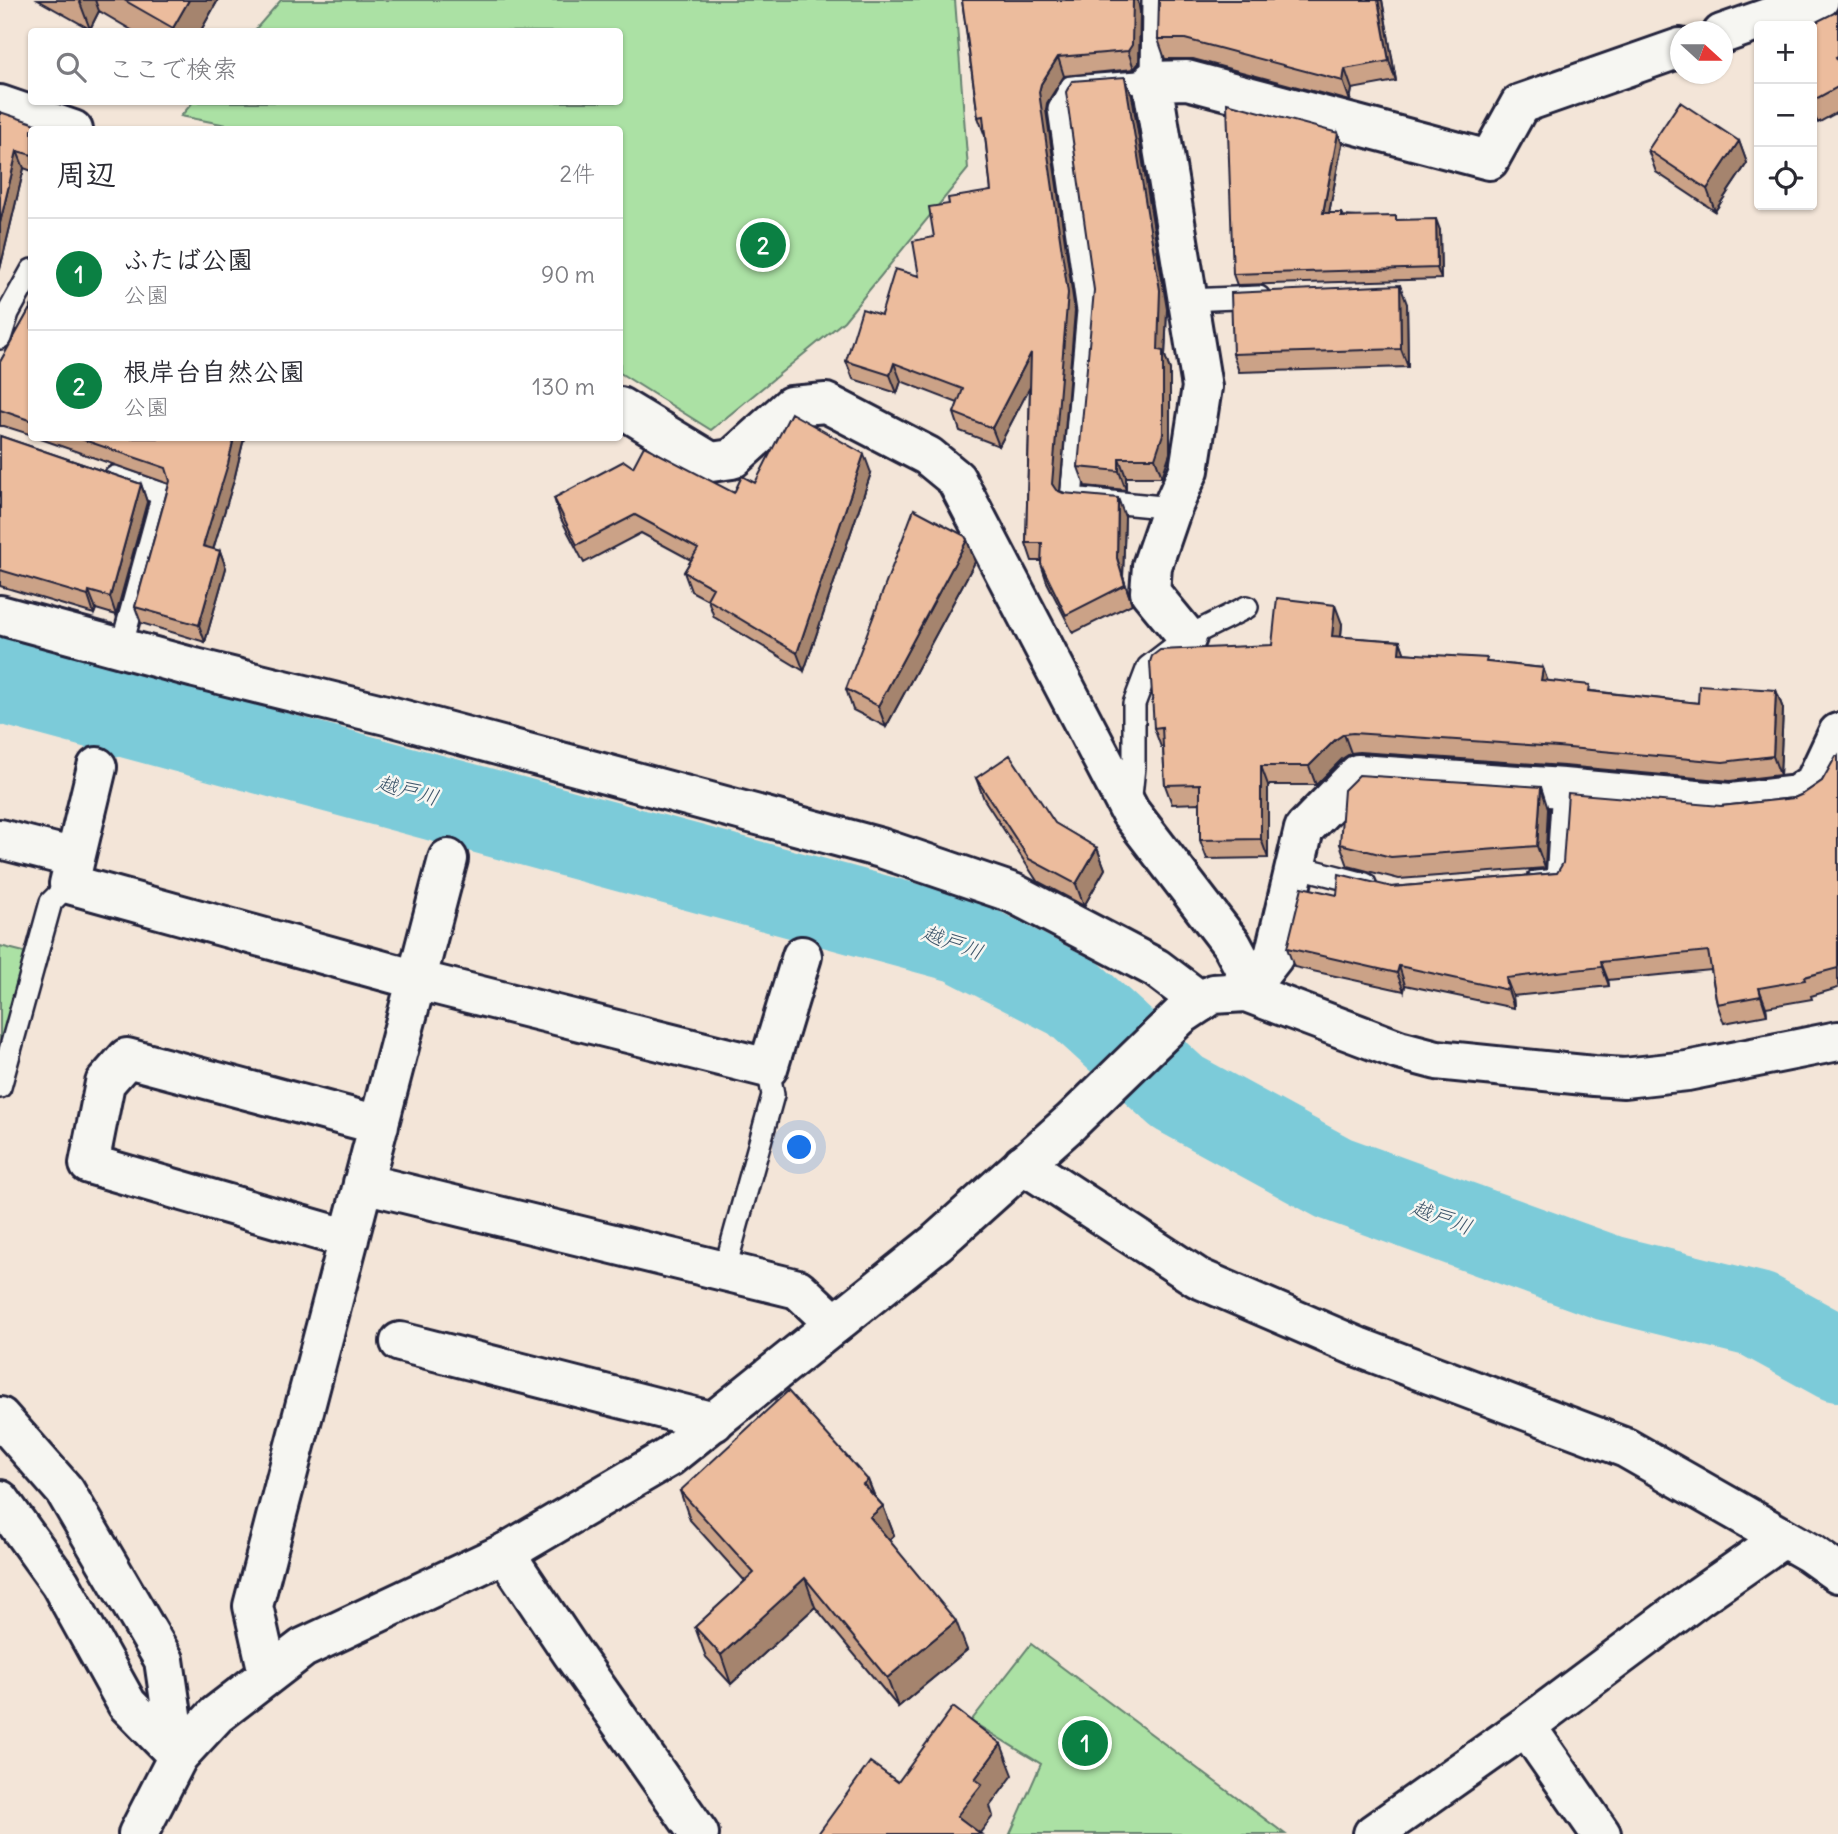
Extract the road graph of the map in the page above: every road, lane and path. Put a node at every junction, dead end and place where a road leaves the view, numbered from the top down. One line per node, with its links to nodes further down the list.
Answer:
1 (1153, 0): 5 (lane)
2 (1819, 0): 3 (street)
3 (1733, 30)
4 (1670, 52): 5 (street)
5 (1152, 81): 10 (street); 14 (lane)
6 (0, 105): 7 (street)
7 (61, 126)
8 (28, 277): 11 (lane)
9 (1281, 296): 10 (lane)
10 (1188, 300): 14 (street)
11 (0, 338)
12 (623, 409): 22 (street)
13 (100, 472): 18 (lane)
14 (1172, 509): 17 (street)
15 (1247, 607): 17 (lane)
16 (0, 615): 18 (street)
17 (1187, 637): 22 (lane)
18 (121, 648): 32 (street)
19 (1838, 733): 21 (street)
20 (97, 767): 26 (street)
21 (1563, 788): 25 (street); 27 (lane)
22 (1130, 812): 31 (street)
23 (0, 839): 26 (street)
24 (449, 859): 30 (street)
25 (1295, 866): 28 (lane); 31 (street)
26 (72, 871): 30 (street); 35 (lane)
27 (1517, 883)
28 (1385, 889)
29 (802, 956): 34 (street)
30 (416, 980): 34 (street); 36 (street)
31 (1246, 992): 32 (street); 33 (street)
32 (1191, 1009): 37 (street)
33 (1838, 1041)
34 (768, 1068): 40 (lane)
35 (0, 1087)
36 (379, 1125): 38 (street); 39 (street)
37 (1023, 1164): 41 (street); 46 (street)
38 (363, 1183): 39 (street); 40 (street)
39 (349, 1239): 49 (street)
40 (724, 1272): 41 (street)
41 (835, 1324): 44 (street)
42 (400, 1342): 44 (street)
43 (0, 1417): 51 (street)
44 (714, 1422): 47 (street)
45 (0, 1500): 51 (street)
46 (1783, 1538): 48 (street); 50 (street)
47 (505, 1553): 49 (street); 53 (street)
48 (1838, 1573)
49 (268, 1673): 51 (street)
50 (1526, 1726): 54 (street); 55 (street)
51 (178, 1756): 52 (street)
52 (138, 1834)
53 (699, 1834)
54 (1373, 1834)
55 (1601, 1834)

